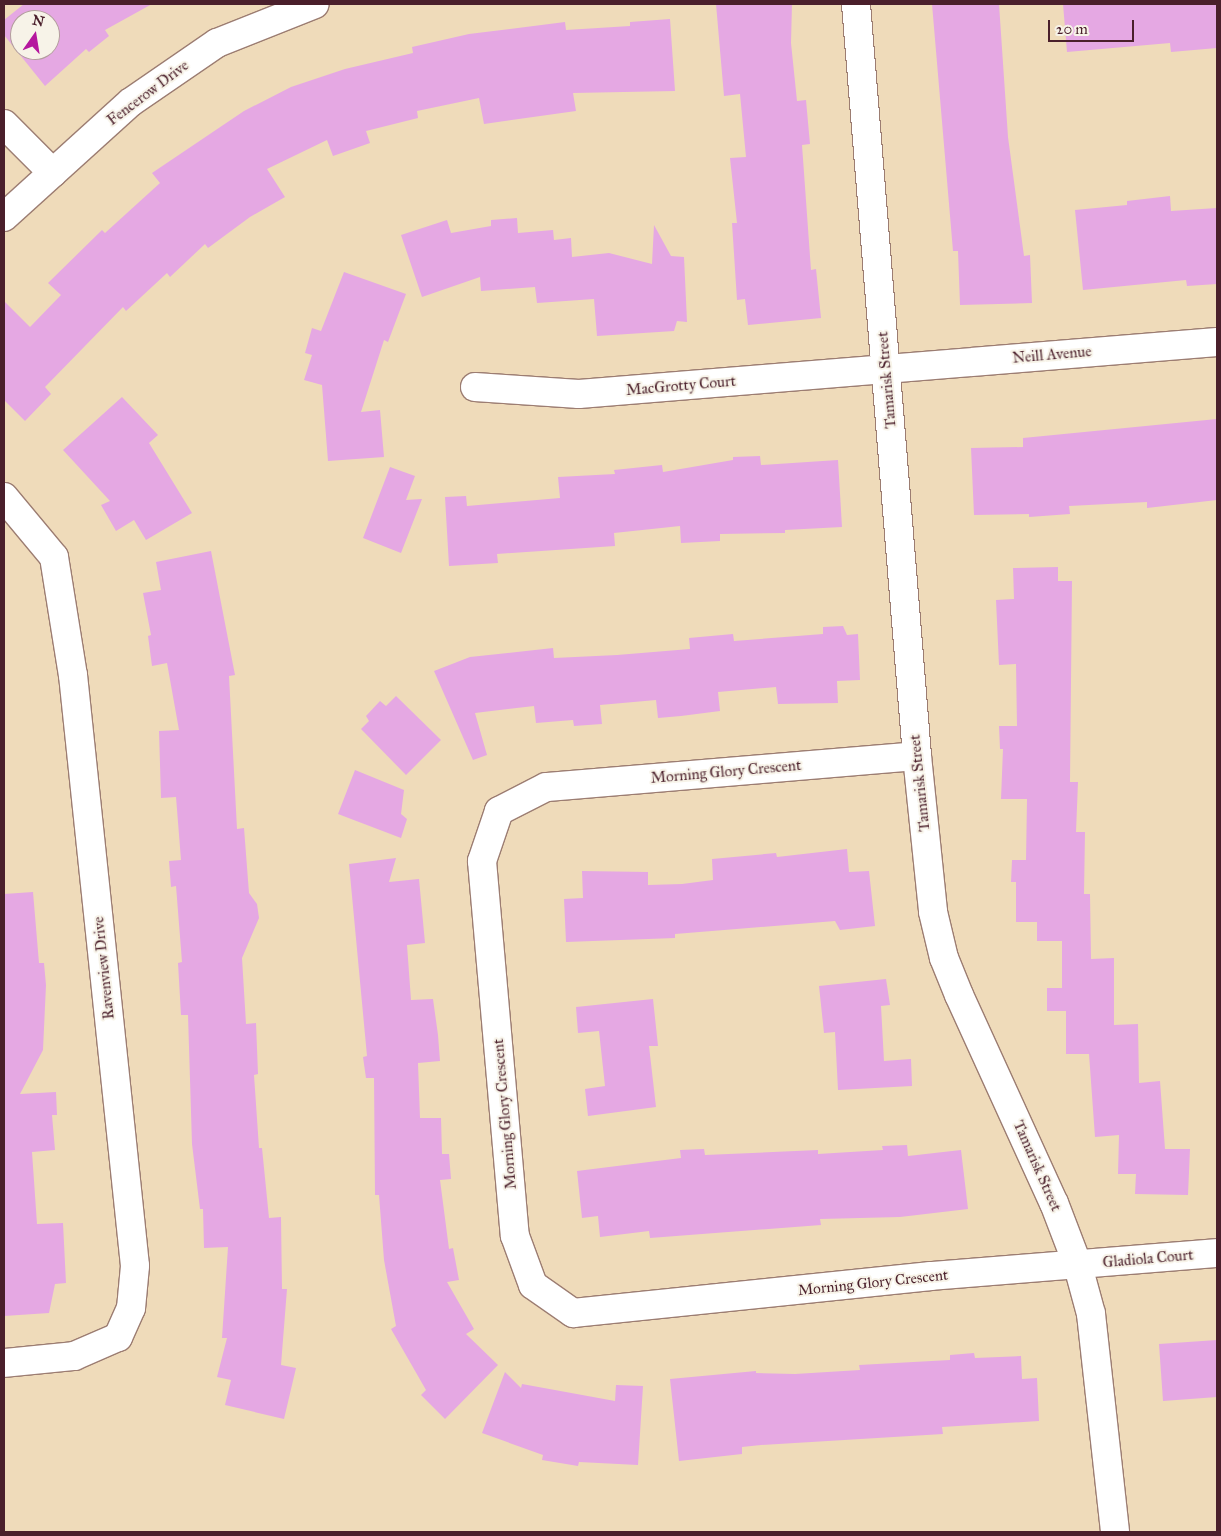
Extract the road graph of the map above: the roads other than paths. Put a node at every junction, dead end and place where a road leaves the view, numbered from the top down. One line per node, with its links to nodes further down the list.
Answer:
1 (315, 4): 4 (street, Fencerow Drive)
2 (856, 4): 7 (street, Tamarisk Street)
3 (4, 124): 4 (street)
4 (53, 173): 5 (street, Fencerow Drive)
5 (4, 217)
6 (1217, 342): 7 (street, Neill Avenue)
7 (886, 369): 8 (street, MacGrotty Court); 10 (street, Tamarisk Street)
8 (475, 387)
9 (4, 497): 13 (street, Ravenview Drive)
10 (917, 756): 12 (street, Tamarisk Street); 12 (street, Morning Glory Crescent)
11 (1217, 1253): 12 (street, Gladiola Court)
12 (1078, 1266): 14 (street, Tamarisk Street)
13 (4, 1363)
14 (1115, 1532)

